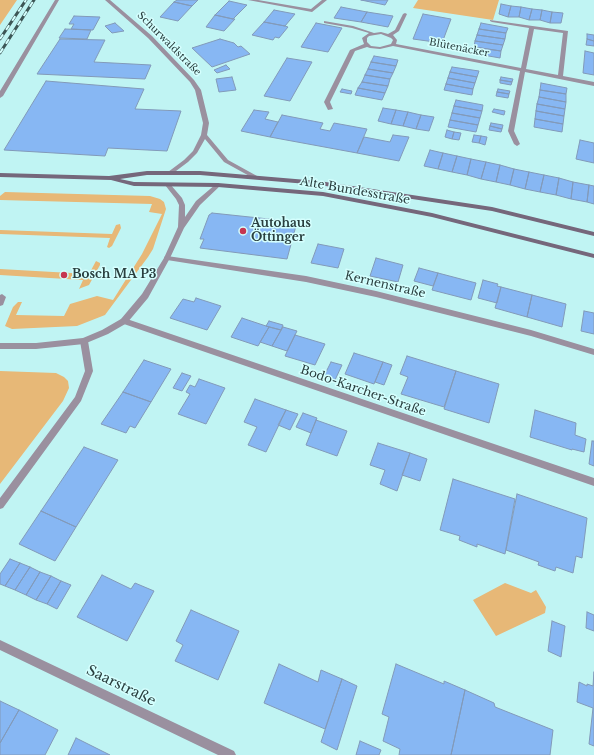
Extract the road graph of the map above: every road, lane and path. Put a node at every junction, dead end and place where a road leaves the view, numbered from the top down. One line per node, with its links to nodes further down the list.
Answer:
1 (57, 0): 16 (street)
2 (107, 0): 18 (street, Schurwaldstraße)
3 (250, 0): 4 (street)
4 (325, 0)
5 (405, 14): 10 (street)
6 (492, 21): 8 (street)
7 (326, 22): 9 (street)
8 (532, 27): 13 (street); 14 (street)
9 (372, 33): 10 (street); 11 (street)
10 (390, 35): 12 (street)
11 (367, 45): 12 (street, Blütenäcker); 17 (street)
12 (393, 45): 13 (street, Blütenäcker)
13 (522, 70): 14 (street, Blütenäcker); 19 (street)
14 (560, 77): 15 (street, Blütenäcker)
15 (594, 84)
16 (0, 96)
17 (330, 109)
18 (204, 135): 20 (street, Schurwaldstraße); 22 (street)
19 (517, 144)
20 (170, 173): 22 (main road, Alte Bundesstraße); 23 (main road, Alte Bundesstraße)
21 (1, 175): 23 (main road, Alte Bundesstraße)
22 (255, 177): 27 (main road, Alte Bundesstraße)
23 (109, 178): 24 (main road, Alte Bundesstraße)
24 (168, 185): 25 (main road, Alte Bundesstraße); 26 (street)
25 (218, 185): 26 (street); 28 (main road, Alte Bundesstraße)
26 (180, 227): 29 (street)
27 (594, 234)
28 (594, 256)
29 (167, 258): 30 (street); 33 (street, Kernenstraße)
30 (124, 321): 31 (street); 34 (street, Bodo-Karcher-Straße)
31 (84, 342): 32 (street); 35 (street)
32 (0, 346)
33 (594, 352)
34 (594, 482)
35 (0, 505)
36 (0, 645): 37 (street, Saarstraße)
37 (230, 755)

